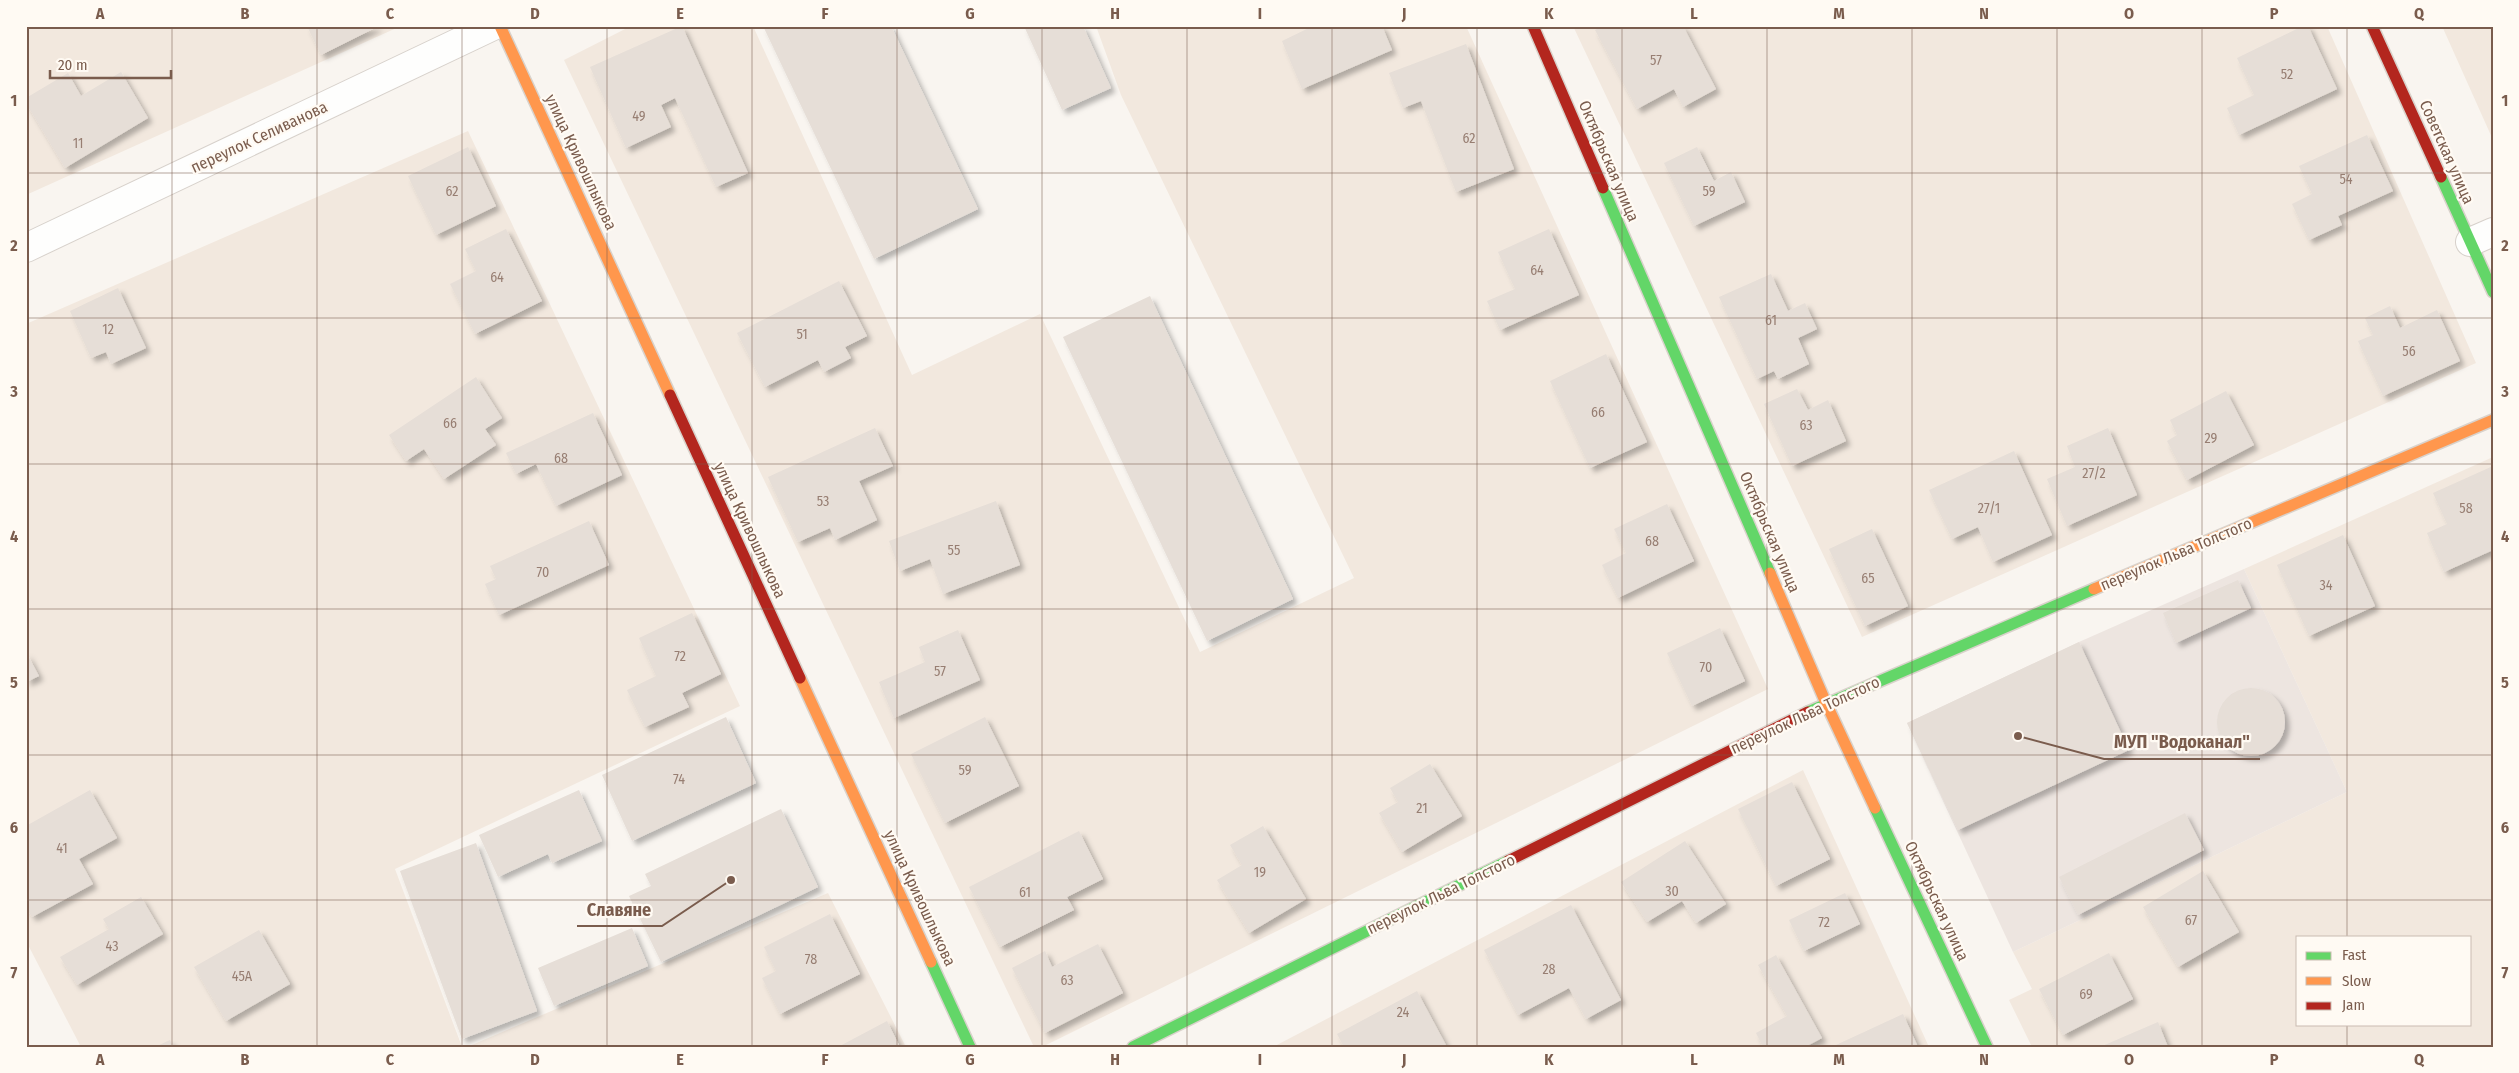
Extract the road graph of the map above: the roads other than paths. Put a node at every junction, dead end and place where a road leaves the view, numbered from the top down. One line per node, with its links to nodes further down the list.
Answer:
1 (493, 26): 6 (street, переулок Селиванова)
2 (500, 26): 10 (street, улица Кривошлыкова)
3 (1533, 26): 9 (street, Октябрьская улица)
4 (2372, 26): 5 (street, Советская улица)
5 (2482, 237): 7 (street, Советская улица)
6 (26, 248)
7 (2493, 292)
8 (2493, 420): 9 (street, переулок Льва Толстого)
9 (1826, 702): 11 (street, переулок Льва Толстого); 12 (street, Октябрьская улица)
10 (970, 1047)
11 (1134, 1047)
12 (1987, 1047)

